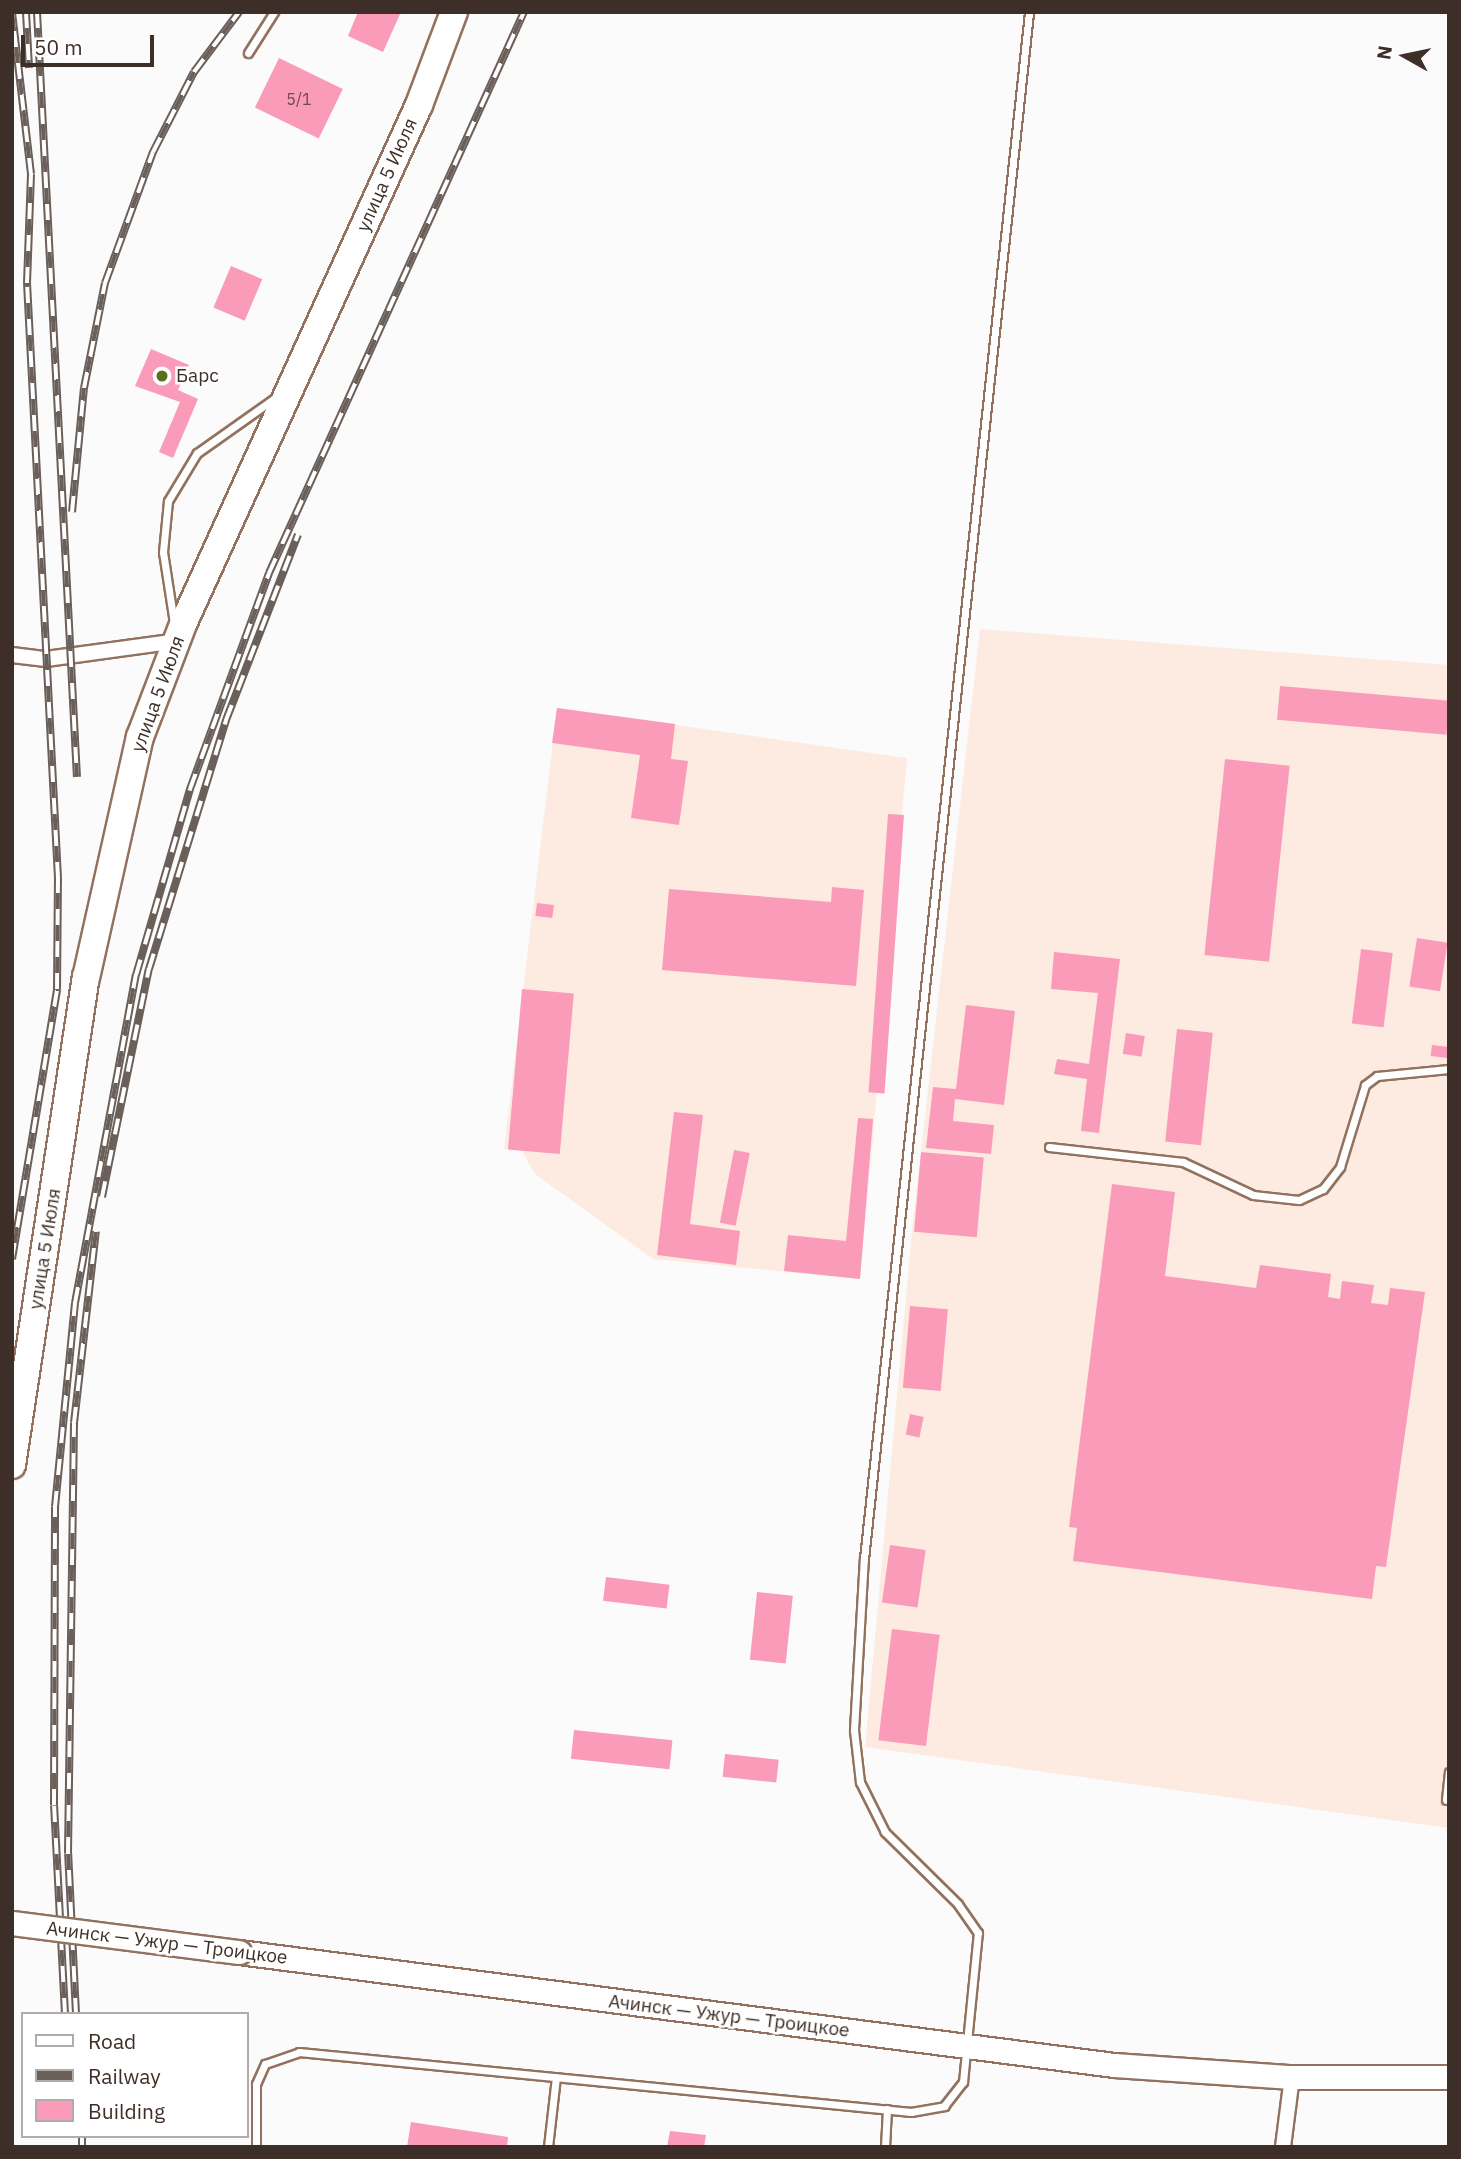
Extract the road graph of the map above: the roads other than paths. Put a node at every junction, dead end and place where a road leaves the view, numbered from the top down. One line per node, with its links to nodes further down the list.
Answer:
1 (274, 12): 4 (lane)
2 (454, 12): 5 (highway, улица 5 Июля)
3 (1029, 12): 14 (lane)
4 (248, 53)
5 (290, 388): 6 (highway, улица 5 Июля); 6 (lane)
6 (177, 641): 7 (street); 10 (highway, улица 5 Июля)
7 (12, 655)
8 (1449, 1069): 9 (lane)
9 (1049, 1147)
10 (13, 1459)
11 (1449, 1772): 12 (lane)
12 (1446, 1800)
13 (12, 1923): 14 (main road, Ачинск — Ужур — Троицкое, bridge)
14 (971, 2048): 16 (main road, Ачинск — Ужур — Троицкое); 18 (lane)
15 (556, 2077): 18 (lane); 19 (lane); 20 (lane)
16 (1292, 2077): 17 (main road, Ачинск — Ужур — Троицкое); 22 (street)
17 (1449, 2077)
18 (887, 2109): 21 (lane)
19 (256, 2147)
20 (548, 2147)
21 (885, 2147)
22 (1283, 2147)

